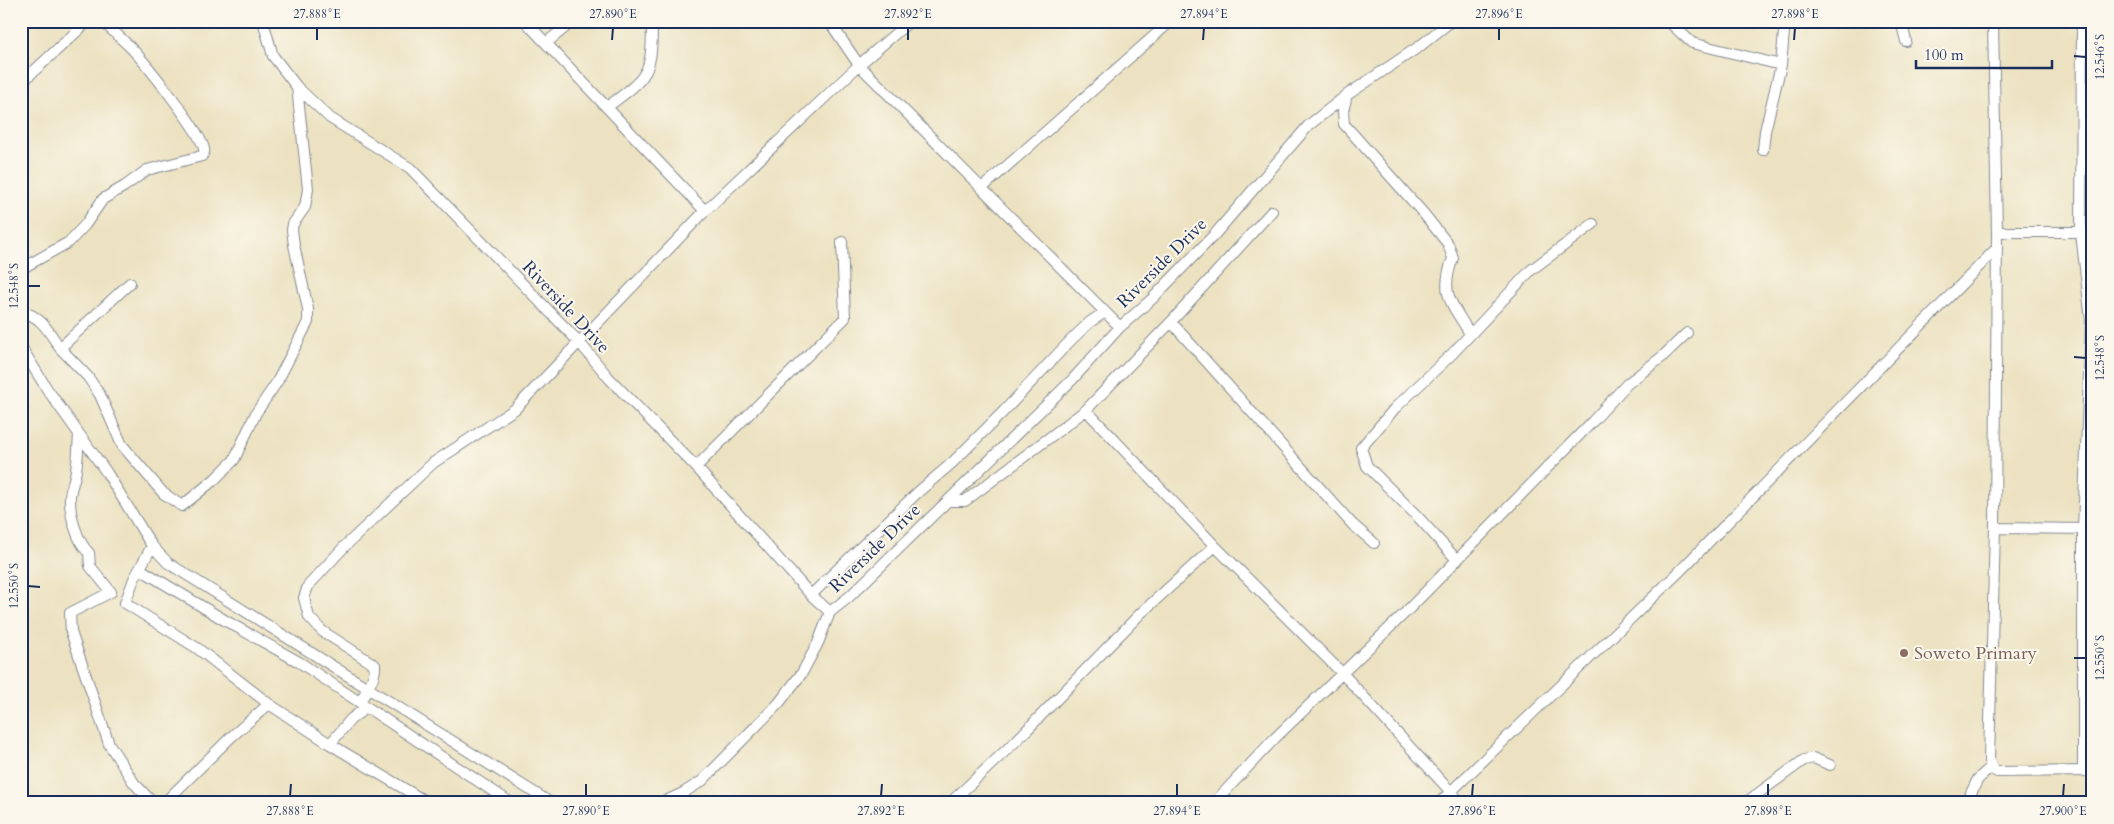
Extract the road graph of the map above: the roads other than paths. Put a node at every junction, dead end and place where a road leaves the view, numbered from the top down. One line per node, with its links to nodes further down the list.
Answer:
1 (88, 21): 20 (street)
2 (102, 21): 34 (street)
3 (262, 21): 21 (street, Riverside Drive)
4 (524, 21): 17 (street)
5 (573, 21): 17 (street)
6 (652, 21): 23 (street)
7 (829, 21): 18 (street)
8 (910, 21): 18 (street)
9 (1171, 21): 25 (street)
10 (1451, 21): 22 (street, Riverside Drive)
11 (1668, 21): 19 (street)
12 (1785, 21): 19 (street)
13 (1901, 21): 16 (street)
14 (1993, 21): 29 (street)
15 (2082, 21): 31 (street)
16 (1906, 41)
17 (546, 43): 23 (street)
18 (859, 65): 25 (street); 26 (street)
19 (1781, 65): 24 (street)
20 (21, 83)
21 (297, 87): 43 (street, Riverside Drive); 45 (street)
22 (1347, 95): 40 (street, Riverside Drive); 41 (street)
23 (606, 107): 26 (street)
24 (1763, 150)
25 (982, 188): 37 (street)
26 (705, 211): 43 (street)
27 (1272, 211): 39 (street)
28 (1593, 224): 41 (street)
29 (1997, 232): 31 (street); 33 (street)
30 (2093, 232): 31 (street)
31 (2081, 233): 38 (street)
32 (842, 242): 48 (street)
33 (1996, 249): 50 (street); 68 (street)
34 (21, 269)
35 (130, 283): 45 (street)
36 (21, 312): 45 (street)
37 (1105, 312): 40 (street); 57 (street)
38 (2092, 321): 51 (street)
39 (1171, 322): 46 (street); 52 (street)
40 (1120, 328): 49 (street, Riverside Drive)
41 (1470, 334): 55 (street)
42 (1687, 334): 55 (street)
43 (579, 342): 48 (street, Riverside Drive); 60 (street)
44 (21, 346): 47 (street)
45 (60, 348)
46 (1086, 410): 49 (street); 54 (street)
47 (79, 435): 53 (street); 70 (street)
48 (696, 467): 57 (street, Riverside Drive)
49 (948, 501): 58 (street, Riverside Drive)
50 (1995, 528): 51 (street); 65 (street)
51 (2088, 529): 66 (street)
52 (1374, 542)
53 (152, 546): 56 (street); 60 (street)
54 (1215, 546): 59 (street); 75 (street)
55 (1457, 560): 59 (street)
56 (140, 569): 61 (street); 62 (street)
57 (811, 595): 58 (street, Riverside Drive)
58 (830, 612): 74 (street)
59 (1343, 674): 68 (street); 76 (street)
60 (368, 688): 62 (street); 73 (street)
61 (268, 704): 63 (street); 71 (street)
62 (363, 704): 63 (street); 69 (street)
63 (330, 744): 72 (street)
64 (1830, 765): 79 (street)
65 (1991, 766): 66 (street); 67 (street)
66 (2088, 770)
67 (1972, 789): 80 (street); 81 (street)
68 (1451, 792): 77 (street); 78 (street)
69 (504, 801)
70 (153, 803)
71 (164, 803)
72 (428, 803)
73 (551, 803)
74 (661, 803)
75 (950, 803)
76 (1214, 803)
77 (1439, 803)
78 (1461, 803)
79 (1745, 803)
80 (1966, 803)
81 (1970, 803)

